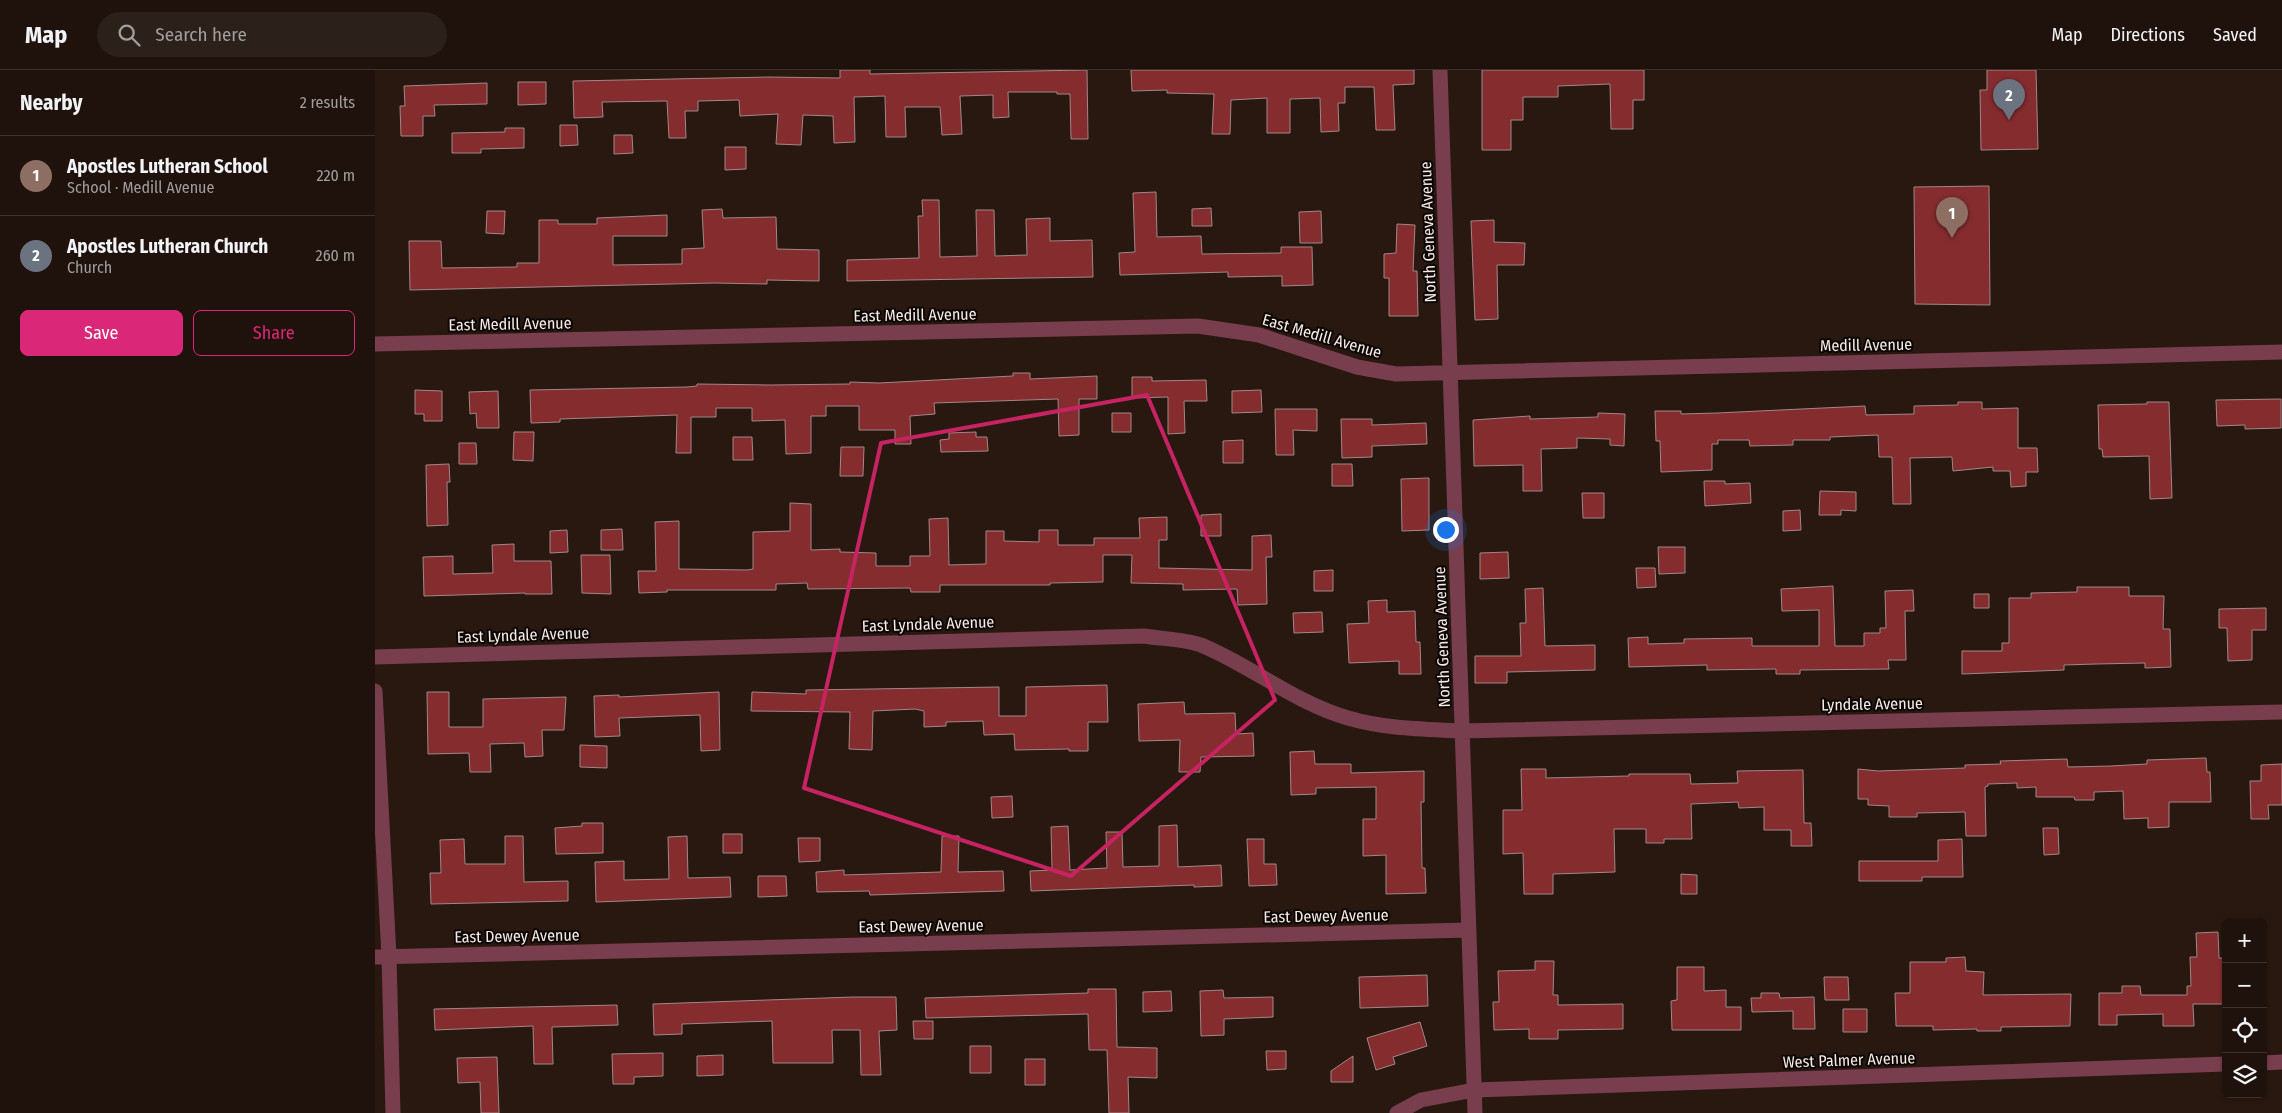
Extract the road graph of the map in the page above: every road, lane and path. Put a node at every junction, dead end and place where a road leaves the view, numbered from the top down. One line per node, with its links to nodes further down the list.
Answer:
1 (1440, 70): 4 (street, North Geneva Avenue)
2 (375, 344): 4 (street, East Medill Avenue)
3 (2282, 352): 4 (street, Medill Avenue)
4 (1450, 373): 8 (street, North Geneva Avenue)
5 (375, 657): 8 (street, East Lyndale Avenue)
6 (375, 691): 10 (street)
7 (2282, 712): 8 (street, Lyndale Avenue)
8 (1462, 731): 9 (street, North Geneva Avenue)
9 (1469, 930): 10 (street, East Dewey Avenue); 14 (street, North Geneva Avenue)
10 (382, 957): 15 (street)
11 (2282, 1062): 12 (street)
12 (2267, 1063)
13 (2222, 1064): 14 (street, West Palmer Avenue)
14 (1474, 1090): 16 (street, West Palmer Avenue); 17 (street, North Geneva Avenue)
15 (393, 1113)
16 (1397, 1113)
17 (1475, 1113)

